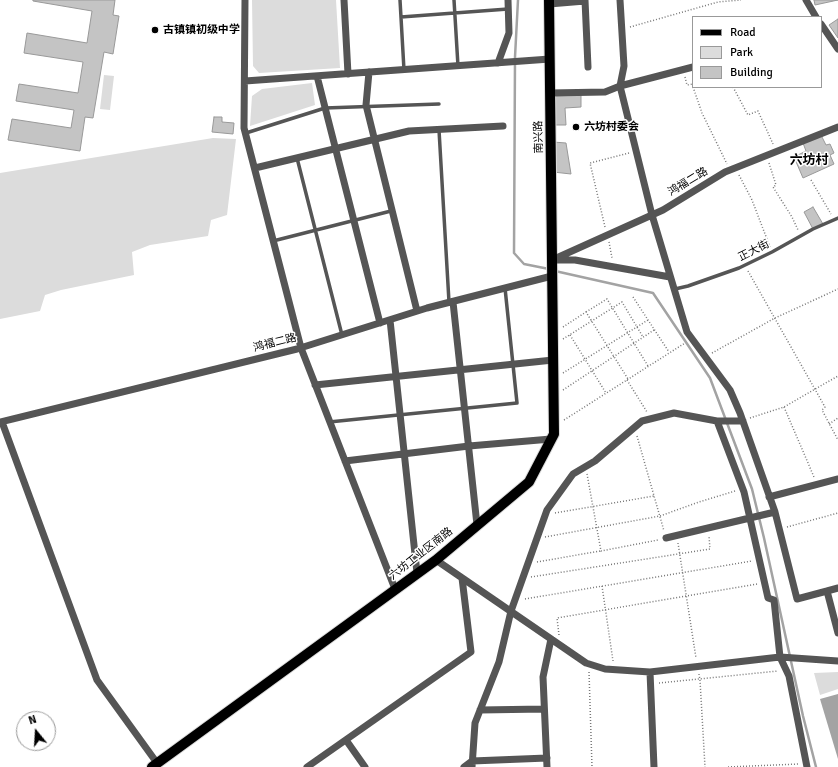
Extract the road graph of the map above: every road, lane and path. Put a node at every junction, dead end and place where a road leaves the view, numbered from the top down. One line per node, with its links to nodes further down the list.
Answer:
1 (245, 0): 28 (street)
2 (344, 0): 26 (street)
3 (400, 0): 14 (lane)
4 (454, 0): 12 (lane)
5 (508, 0): 11 (street)
6 (620, 0): 16 (street)
7 (741, 0): 16 (path)
8 (806, 0): 13 (street)
9 (585, 1): 10 (street); 21 (street)
10 (549, 2): 18 (main road, 南兴路)
11 (508, 9): 12 (lane); 19 (street)
12 (455, 13): 14 (lane); 20 (lane)
13 (815, 16)
14 (401, 17): 24 (lane)
15 (822, 25): 17 (street)
16 (622, 30): 30 (street)
17 (838, 48)
18 (550, 59): 19 (street); 33 (main road, 南兴路)
19 (498, 63): 20 (street)
20 (458, 66): 24 (street)
21 (588, 67)
22 (692, 67): 23 (street)
23 (683, 69): 29 (path); 30 (street)
24 (404, 70): 25 (street)
25 (369, 72): 26 (street); 35 (street)
26 (348, 74): 27 (street)
27 (317, 76): 28 (street); 36 (street)
28 (244, 81): 40 (street)
29 (692, 84)
30 (620, 86): 33 (street); 44 (street)
31 (694, 88): 48 (path)
32 (734, 88): 43 (path)
33 (550, 93): 61 (main road, 南兴路)
34 (440, 104): 35 (lane)
35 (366, 106): 36 (lane); 41 (street)
36 (325, 108): 40 (lane); 42 (street)
37 (503, 126): 39 (street)
38 (838, 127): 43 (street, 鸿福二路)
39 (439, 130): 41 (street); 67 (lane)
40 (246, 133): 47 (street)
41 (374, 140): 42 (street); 50 (street)
42 (336, 149): 46 (street); 53 (street)
43 (776, 151): 45 (street, 鸿福二路)
44 (636, 152): 51 (street); 55 (path)
45 (766, 156): 48 (street, 鸿福二路); 56 (path)
46 (297, 158): 47 (street); 54 (lane)
47 (255, 168): 57 (street)
48 (733, 169): 51 (street, 鸿福二路); 58 (path)
49 (811, 180): 52 (path)
50 (391, 211): 53 (lane); 69 (street)
51 (652, 215): 55 (street, 鸿福二路); 62 (street)
52 (836, 219): 56 (lane, 正大街)
53 (354, 220): 54 (lane); 75 (street)
54 (315, 230): 57 (lane); 79 (lane)
55 (607, 235): 60 (path); 61 (street, 鸿福二路)
56 (801, 235): 58 (lane, 正大街)
57 (273, 241): 86 (street)
58 (772, 252): 59 (lane, 正大街)
59 (745, 266): 64 (lane, 正大街); 71 (path)
60 (614, 268): 61 (street); 62 (street)
61 (552, 269): 63 (street, 鸿福二路); 77 (main road, 六坊工业区南路)
62 (670, 277): 64 (street)
63 (505, 288): 67 (street, 鸿福二路); 92 (lane)
64 (674, 289): 89 (street)
65 (838, 289): 71 (path)
66 (633, 297): 73 (path)
67 (451, 302): 69 (street, 鸿福二路); 94 (street)
68 (612, 308): 70 (path); 74 (path); 78 (path); 81 (path)
69 (417, 311): 72 (street, 鸿福二路)
70 (586, 312): 74 (path); 77 (path)
71 (775, 318): 89 (path); 100 (path)
72 (390, 320): 75 (street, 鸿福二路); 95 (street)
73 (648, 320): 76 (path); 78 (path)
74 (592, 322): 80 (path); 84 (path)
75 (380, 323): 79 (street, 鸿福二路)
76 (654, 330): 81 (path); 87 (path)
77 (553, 333): 83 (main road, 六坊工业区南路)
78 (628, 333): 82 (path); 84 (path)
79 (342, 335): 86 (street, 鸿福二路)
80 (570, 335): 83 (path); 91 (path)
81 (643, 337): 82 (path)
82 (634, 343): 88 (path); 93 (path)
83 (553, 346): 90 (main road, 六坊工业区南路)
84 (607, 346): 88 (path); 91 (path)
85 (680, 346): 87 (path)
86 (301, 348): 99 (street); 110 (street, 鸿福二路)
87 (669, 353): 93 (path)
88 (614, 356): 97 (path); 102 (path)
89 (705, 357): 109 (street)
90 (553, 360): 92 (street); 98 (main road, 六坊工业区南路)
91 (585, 360): 98 (path); 101 (path)
92 (513, 364): 94 (street); 104 (lane)
93 (648, 366): 97 (path)
94 (461, 369): 95 (street); 104 (street)
95 (396, 376): 99 (street); 105 (street)
96 (838, 376): 100 (path)
97 (628, 379): 101 (path); 107 (path)
98 (553, 380): 102 (main road, 六坊工业区南路)
99 (315, 385): 111 (street)
100 (815, 390): 103 (path); 112 (path)
101 (606, 393): 113 (path)
102 (553, 396): 113 (main road, 六坊工业区南路)
103 (784, 407): 109 (path); 122 (path)
104 (465, 409): 105 (lane); 117 (street)
105 (400, 415): 111 (lane); 118 (street)
106 (838, 418): 112 (path)
107 (651, 419): 108 (street); 114 (street)
108 (717, 421): 109 (street); 123 (street)
109 (743, 421): 125 (street)
110 (1, 422): 173 (street)
111 (329, 422): 119 (street)
112 (829, 424): 116 (path)
113 (554, 426): 115 (main road, 六坊工业区南路)
114 (634, 428): 120 (street); 124 (path)
115 (551, 439): 117 (street); 132 (main road, 六坊工业区南路)
116 (838, 440)
117 (469, 446): 118 (street); 132 (street)
118 (404, 454): 119 (street); 144 (street)
119 (345, 461): 150 (street)
120 (586, 466): 126 (path); 129 (street)
121 (838, 478): 122 (street)
122 (817, 484): 125 (street)
123 (743, 488): 130 (path); 131 (street)
124 (654, 496): 126 (path); 130 (path)
125 (769, 497): 127 (street)
126 (593, 507): 129 (path); 133 (path)
127 (775, 512): 131 (street); 135 (street)
128 (838, 513): 135 (path)
129 (545, 515): 138 (street)
130 (660, 516): 133 (path); 137 (path)
131 (749, 518): 134 (street); 142 (street)
132 (477, 525): 141 (main road, 六坊工业区南路)
133 (597, 528): 138 (path); 139 (path)
134 (708, 528): 136 (street); 140 (path)
135 (780, 529): 151 (street)
136 (677, 536): 137 (street); 140 (path)
137 (666, 538): 139 (path)
138 (537, 539): 143 (street)
139 (601, 551): 143 (path)
140 (680, 553): 146 (path); 152 (path)
141 (436, 560): 144 (main road, 六坊工业区南路); 145 (street)
142 (759, 560): 147 (street); 148 (path)
143 (529, 563): 146 (street)
144 (417, 573): 150 (main road, 六坊工业区南路)
145 (462, 578): 155 (street); 170 (street)
146 (523, 578): 153 (street)
147 (764, 583): 152 (path); 159 (street)
148 (602, 586): 153 (path); 154 (path)
149 (838, 588): 151 (street)
150 (395, 590): 173 (main road, 六坊工业区南路)
151 (827, 591): 156 (street)
152 (686, 596): 154 (path); 162 (path)
153 (515, 600): 155 (street)
154 (605, 609): 158 (path); 163 (path)
155 (511, 611): 157 (street); 169 (street)
156 (838, 633)
157 (551, 639): 158 (street); 168 (street)
158 (560, 645): 161 (street)
159 (780, 656): 160 (street); 162 (street); 164 (street)
160 (838, 660)
161 (588, 664): 163 (street); 179 (path)
162 (697, 666): 165 (street); 166 (path)
163 (614, 670): 165 (street)
164 (786, 671): 166 (path); 174 (street)
165 (650, 672): 167 (street)
166 (700, 680): 167 (path); 181 (path)
167 (651, 683): 180 (street)
168 (544, 709): 169 (street); 171 (street)
169 (480, 710): 172 (street)
170 (346, 740): 175 (street); 176 (street)
171 (547, 758): 172 (street); 178 (street)
172 (472, 764): 177 (street)
173 (155, 765)
174 (807, 766): 182 (path)
175 (307, 767)
176 (365, 767)
177 (464, 767)
178 (547, 767)
179 (592, 767)
180 (654, 767)
181 (705, 767)
182 (728, 767)

